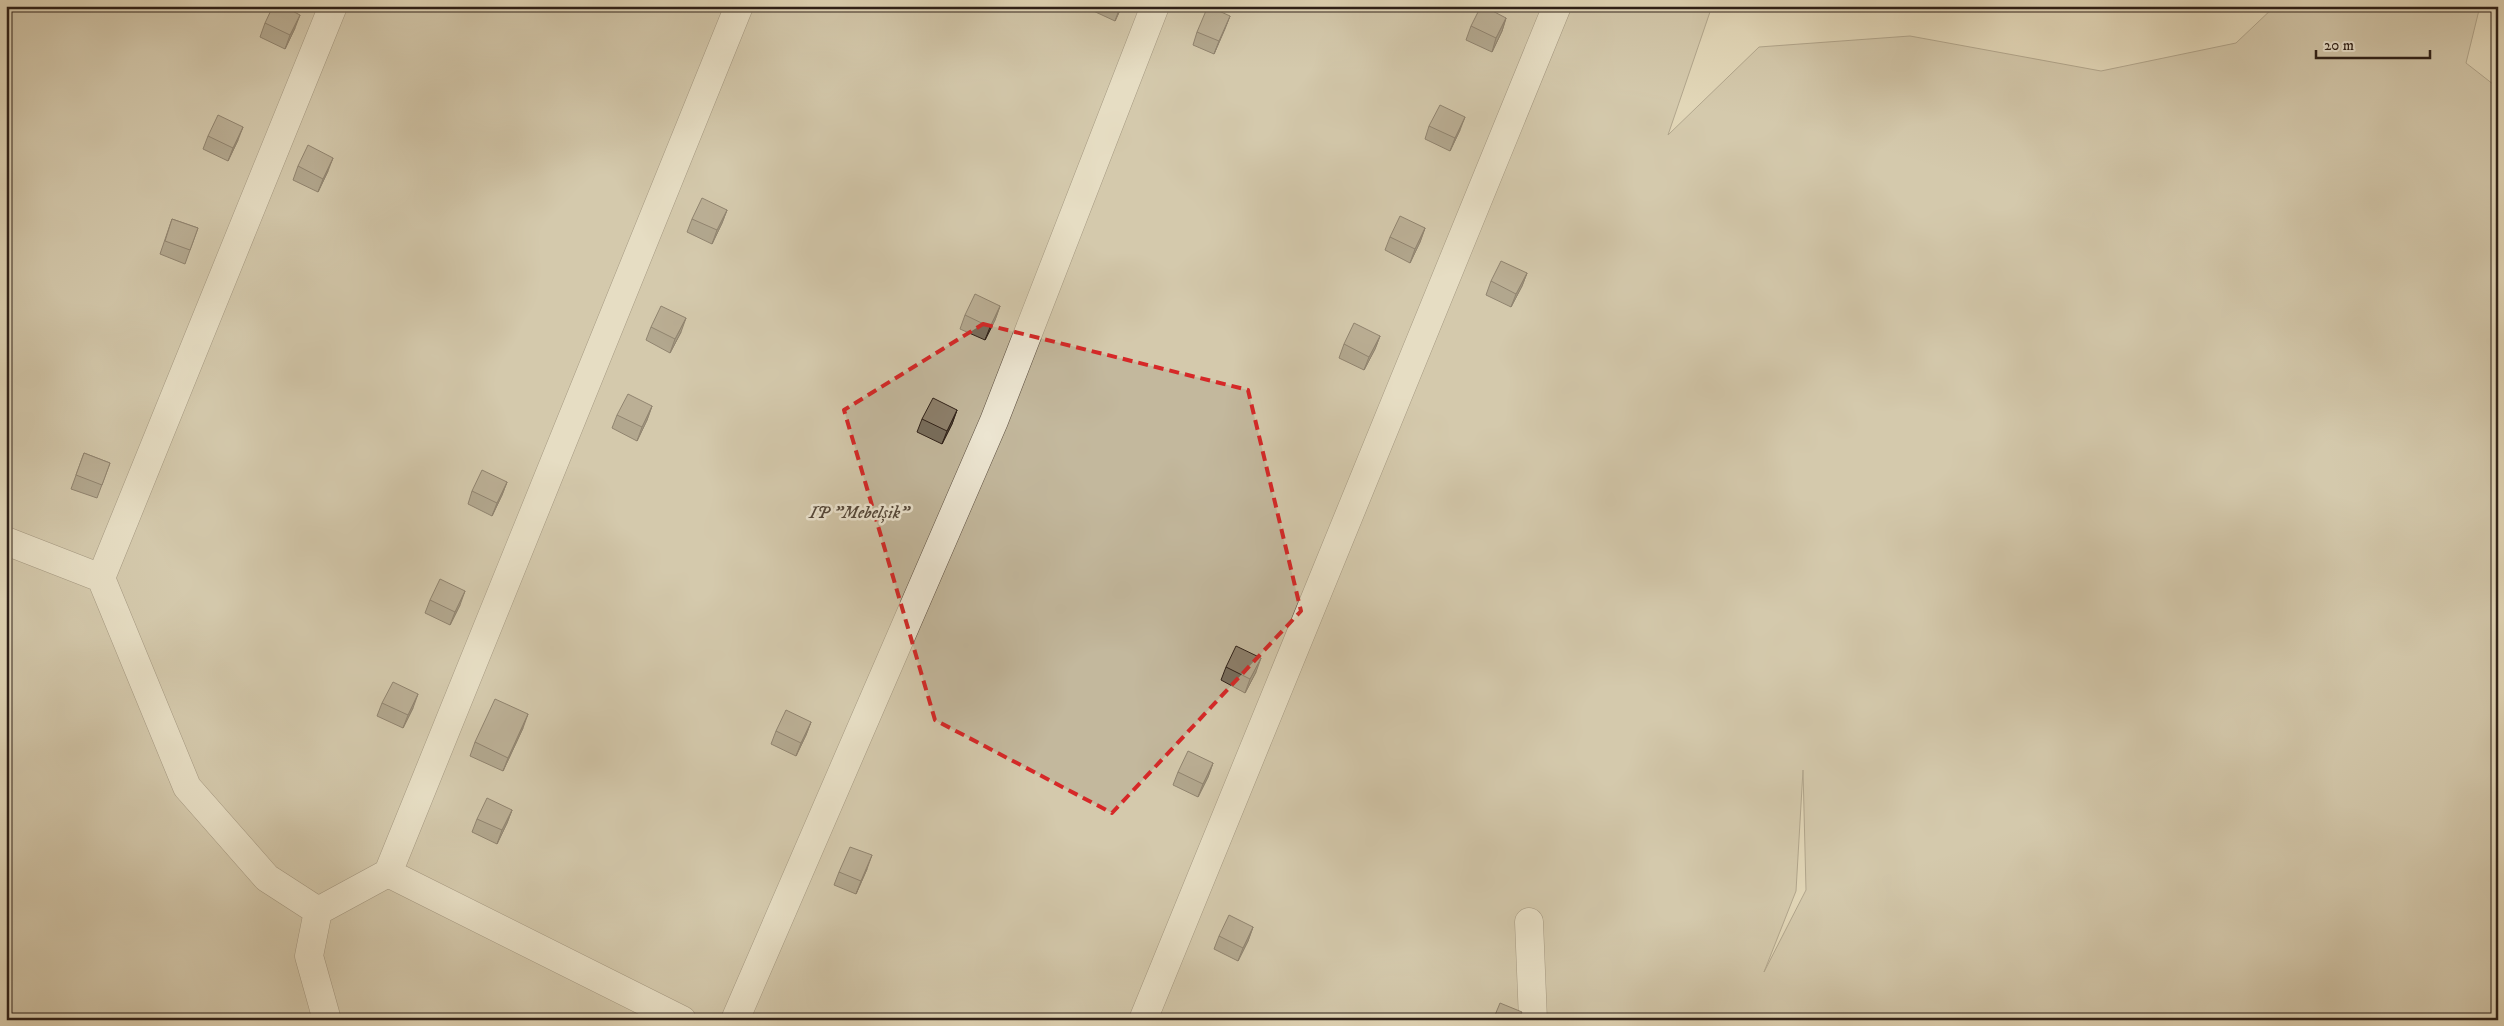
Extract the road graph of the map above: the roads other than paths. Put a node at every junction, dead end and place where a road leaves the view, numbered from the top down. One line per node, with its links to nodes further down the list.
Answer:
1 (333, 6): 6 (street)
2 (739, 6): 7 (street)
3 (1156, 6): 12 (street)
4 (1557, 6): 13 (street)
5 (6, 541): 6 (street)
6 (101, 578): 8 (street)
7 (388, 873): 8 (street); 11 (street)
8 (318, 911): 10 (street)
9 (1529, 922): 14 (street)
10 (326, 1020)
11 (682, 1020)
12 (735, 1020)
13 (1143, 1020)
14 (1533, 1020)

